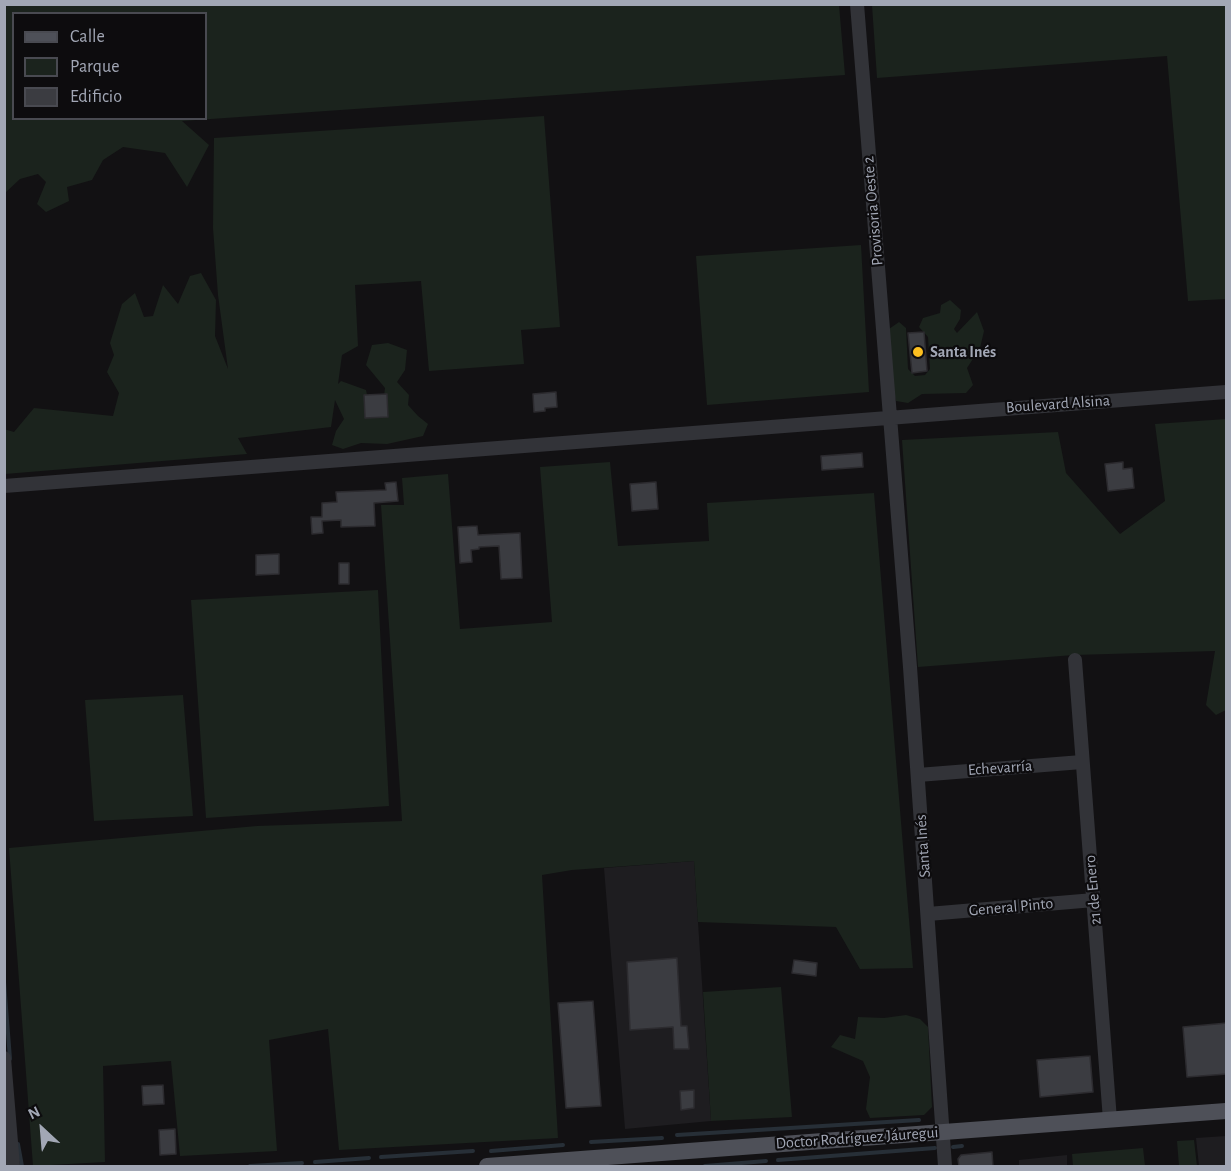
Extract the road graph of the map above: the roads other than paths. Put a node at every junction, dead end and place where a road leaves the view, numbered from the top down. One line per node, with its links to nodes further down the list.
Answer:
1 (857, 4): 3 (street, Provisoria Oeste 2)
2 (1227, 392): 3 (street, Boulevard Alsina)
3 (890, 417): 4 (street, Boulevard Alsina); 7 (street, Santa Inés)
4 (4, 486)
5 (1075, 660): 6 (street, 21 de Enero)
6 (1082, 762): 7 (street, Echevarría); 8 (street, 21 de Enero)
7 (918, 775): 9 (street, Santa Inés)
8 (1094, 900): 9 (street, General Pinto); 12 (street, 21 de Enero)
9 (928, 914): 13 (street, Santa Inés)
10 (4, 1058): 14 (street)
11 (1227, 1111): 12 (main road, Doctor Rodríguez Jáuregui)
12 (1110, 1120): 13 (main road, Doctor Rodríguez Jáuregui)
13 (943, 1131): 15 (main road, Doctor Rodríguez Jáuregui); 16 (street, Santa Inés)
14 (13, 1167)
15 (487, 1167)
16 (945, 1167)

